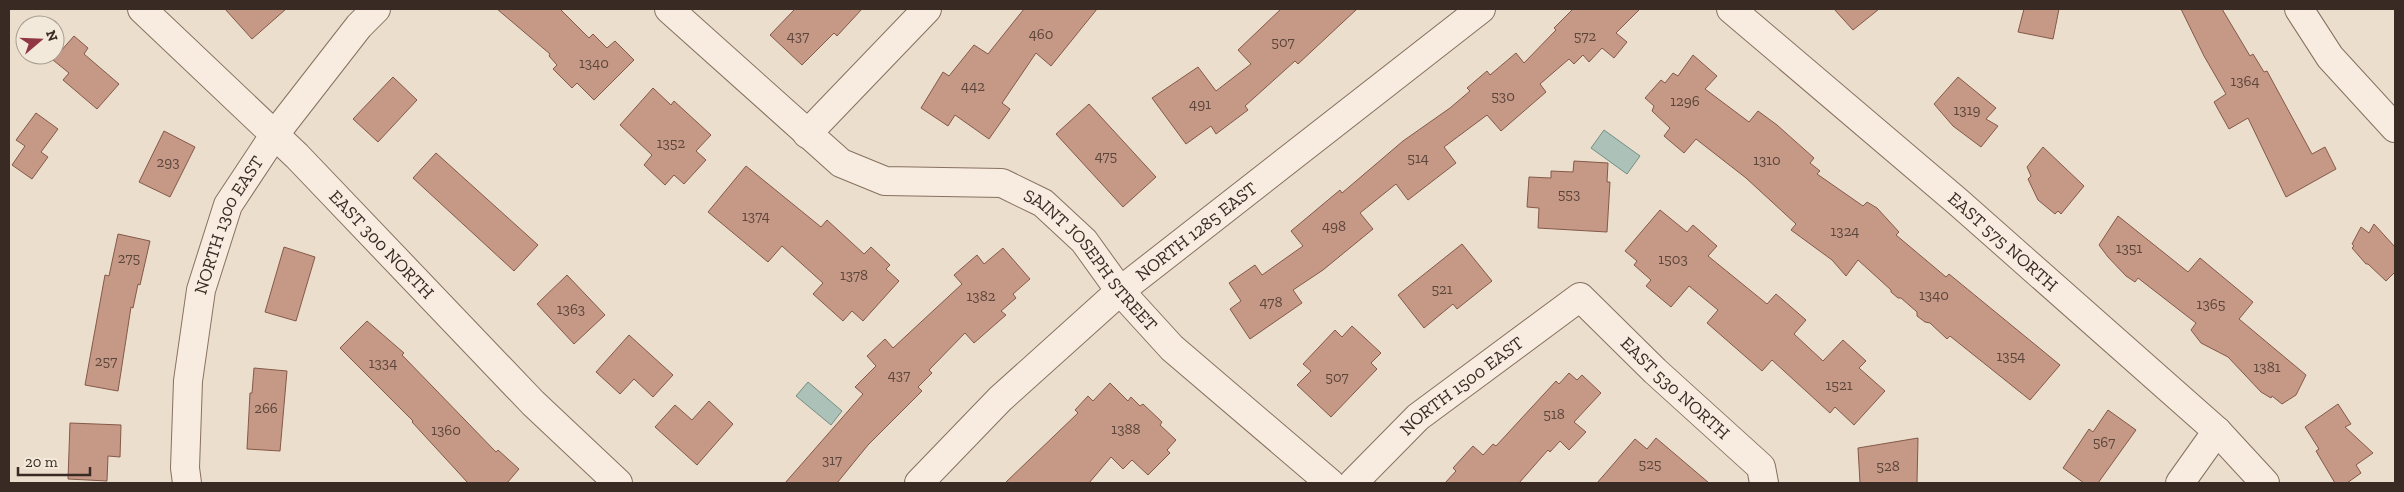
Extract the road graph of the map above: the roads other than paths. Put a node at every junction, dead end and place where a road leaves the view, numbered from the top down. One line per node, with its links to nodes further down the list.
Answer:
1 (142, 9): 9 (street, EAST 300 NORTH)
2 (376, 9): 9 (street, NORTH 1300 EAST)
3 (668, 9): 10 (street, SAINT JOSEPH STREET)
4 (927, 9): 10 (street)
5 (1481, 9): 11 (street, NORTH 1285 EAST)
6 (1731, 9): 13 (street, EAST 575 NORTH)
7 (2300, 9): 8 (street)
8 (2395, 128)
9 (275, 134): 16 (street, NORTH 1300 EAST); 17 (street, EAST 300 NORTH)
10 (807, 134): 11 (street, SAINT JOSEPH STREET)
11 (1120, 291): 14 (street, NORTH 1285 EAST); 18 (street, SAINT JOSEPH STREET)
12 (1580, 297): 15 (street, EAST 530 NORTH); 19 (street, NORTH 1500 EAST)
13 (2217, 431): 20 (street); 21 (street, EAST 575 NORTH)
14 (924, 478)
15 (1764, 482)
16 (187, 483)
17 (618, 483)
18 (1330, 483)
19 (1353, 483)
20 (2180, 483)
21 (2265, 483)

